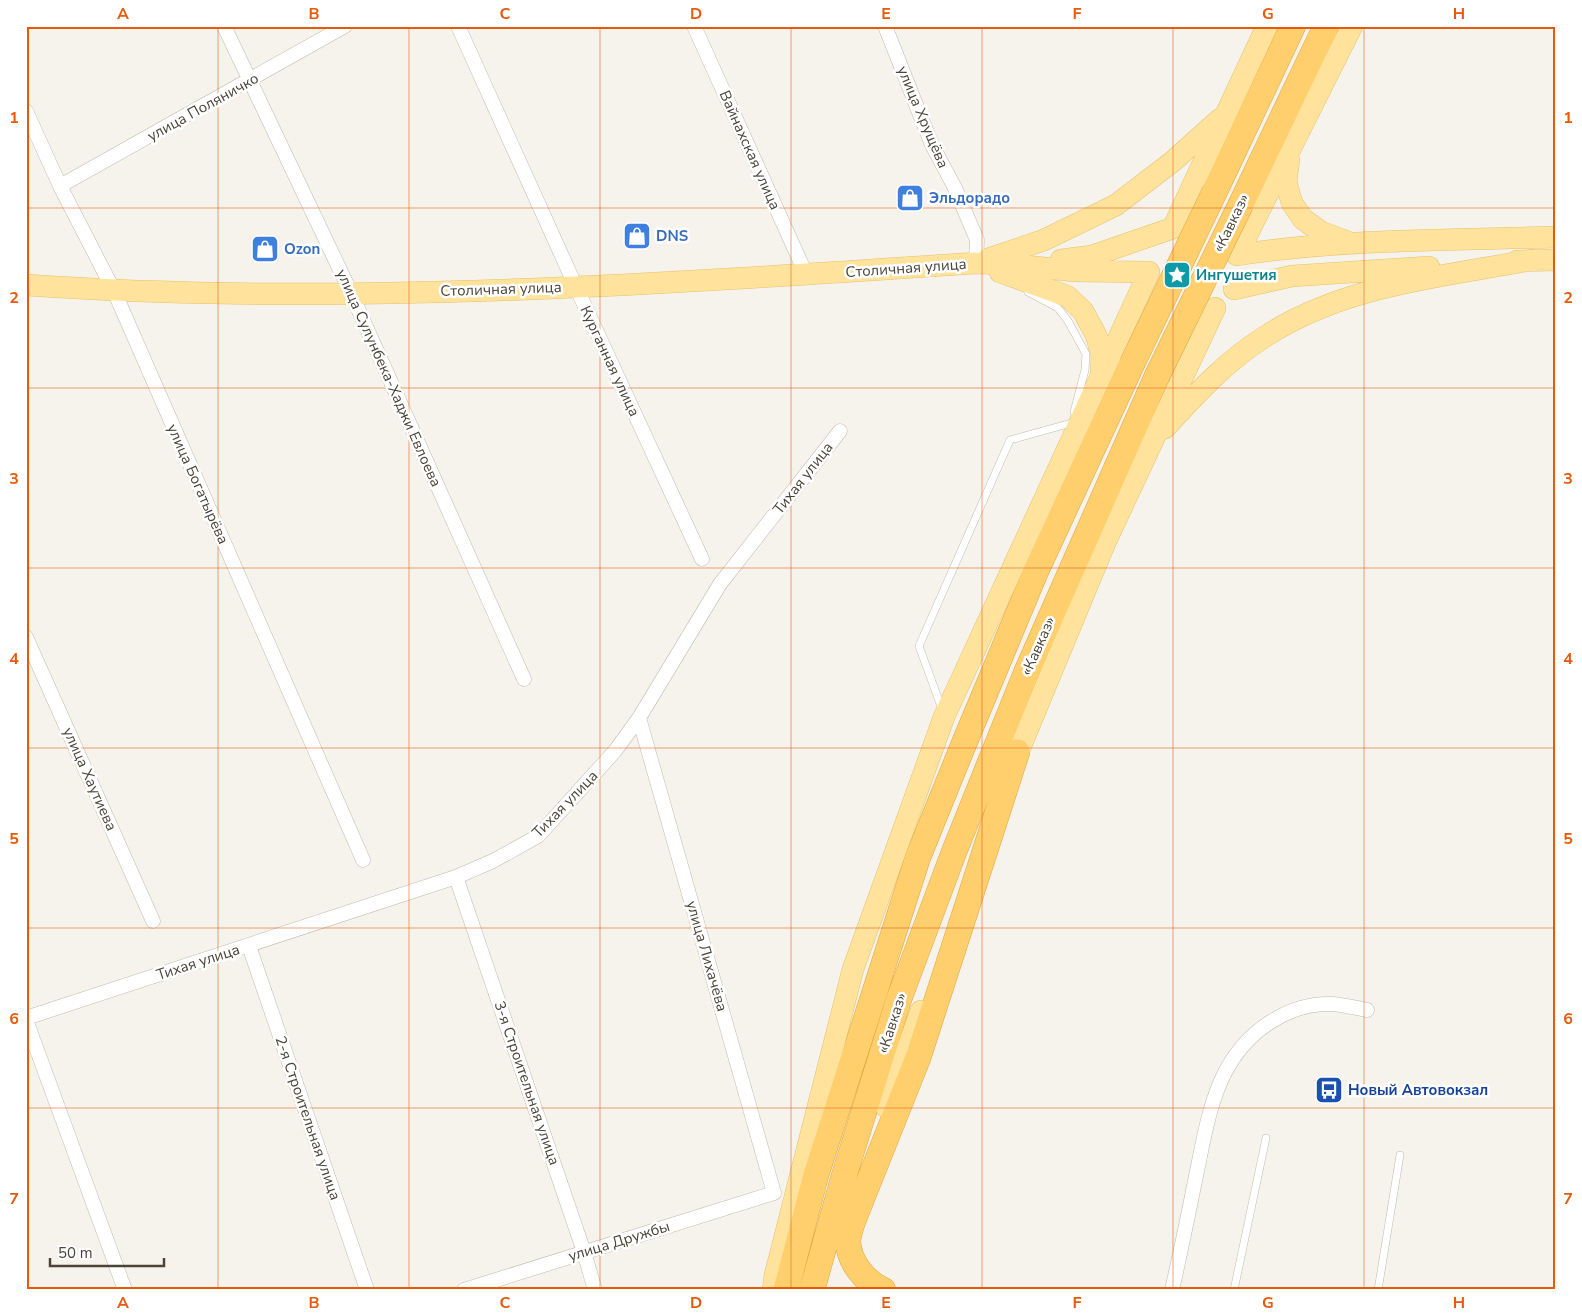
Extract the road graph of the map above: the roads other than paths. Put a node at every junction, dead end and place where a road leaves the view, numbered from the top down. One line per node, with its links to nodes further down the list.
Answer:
1 (224, 26): 10 (street, улица Сулунбека-Хаджи Евлоева)
2 (345, 26): 10 (street, улица Поляничко)
3 (458, 26): 26 (street, Курганная улица)
4 (694, 26): 24 (street, Вайнахская улица)
5 (884, 26): 21 (street, улица Хрущёва)
6 (1267, 26): 12 (main road)
7 (1293, 26): 57 (highway, «Кавказ», bridge)
8 (1326, 26): 51 (highway, «Кавказ», bridge)
9 (1352, 26): 13 (main road)
10 (250, 81): 14 (street, улица Поляничко); 29 (street, улица Сулунбека-Хаджи Евлоева)
11 (26, 111): 14 (street, улица Богатырёва)
12 (1228, 111): 15 (main road); 21 (main road)
13 (1290, 149): 17 (main road); 18 (main road)
14 (60, 186): 28 (street, улица Богатырёва)
15 (1173, 228): 18 (main road); 22 (main road); 23 (main road)
16 (1556, 237): 17 (main road, «Кавказ»)
17 (1350, 243): 18 (main road, «Кавказ»)
18 (1237, 255): 27 (main road)
19 (1531, 260): 20 (main road); 27 (main road); 34 (main road)
20 (1556, 260)
21 (976, 263): 22 (main road); 24 (main road, Столичная улица); 31 (main road); 32 (lane)
22 (1006, 264): 23 (main road)
23 (1149, 272): 30 (main road); 31 (main road)
24 (806, 274): 26 (main road, Столичная улица)
25 (26, 285): 28 (main road, Столичная улица)
26 (576, 287): 29 (main road, Столичная улица); 35 (street, Курганная улица)
27 (1234, 289): 30 (main road)
28 (114, 291): 29 (main road, Столичная улица); 41 (street, улица Богатырёва)
29 (351, 293): 37 (street, улица Сулунбека-Хаджи Евлоева)
30 (1215, 308): 34 (main road)
31 (1101, 378): 32 (main road)
32 (1077, 421): 38 (main road); 38 (lane)
33 (840, 431): 39 (street, Тихая улица)
34 (1148, 447): 40 (main road)
35 (702, 559)
36 (26, 637): 43 (street, улица Хаутиева)
37 (524, 679)
38 (944, 716): 56 (main road)
39 (639, 718): 42 (street, Тихая улица); 49 (street, улица Лихачёва)
40 (1017, 752): 51 (main road); 58 (highway)
41 (363, 860)
42 (456, 877): 44 (street, Тихая улица); 50 (street, 3-я Строительная улица)
43 (153, 922)
44 (249, 946): 46 (street, Тихая улица); 53 (street, 2-я Строительная улица)
45 (1366, 1010): 59 (street)
46 (26, 1019): 52 (street)
47 (1266, 1138): 60 (lane)
48 (1400, 1155): 61 (lane)
49 (774, 1194): 50 (street, улица Дружбы)
50 (584, 1252): 54 (street, улица Дружбы); 55 (street, 3-я Строительная улица)
51 (813, 1288)
52 (125, 1290)
53 (366, 1290)
54 (464, 1290)
55 (595, 1290)
56 (773, 1290)
57 (786, 1290)
58 (883, 1290)
59 (1172, 1290)
60 (1234, 1290)
61 (1378, 1290)

